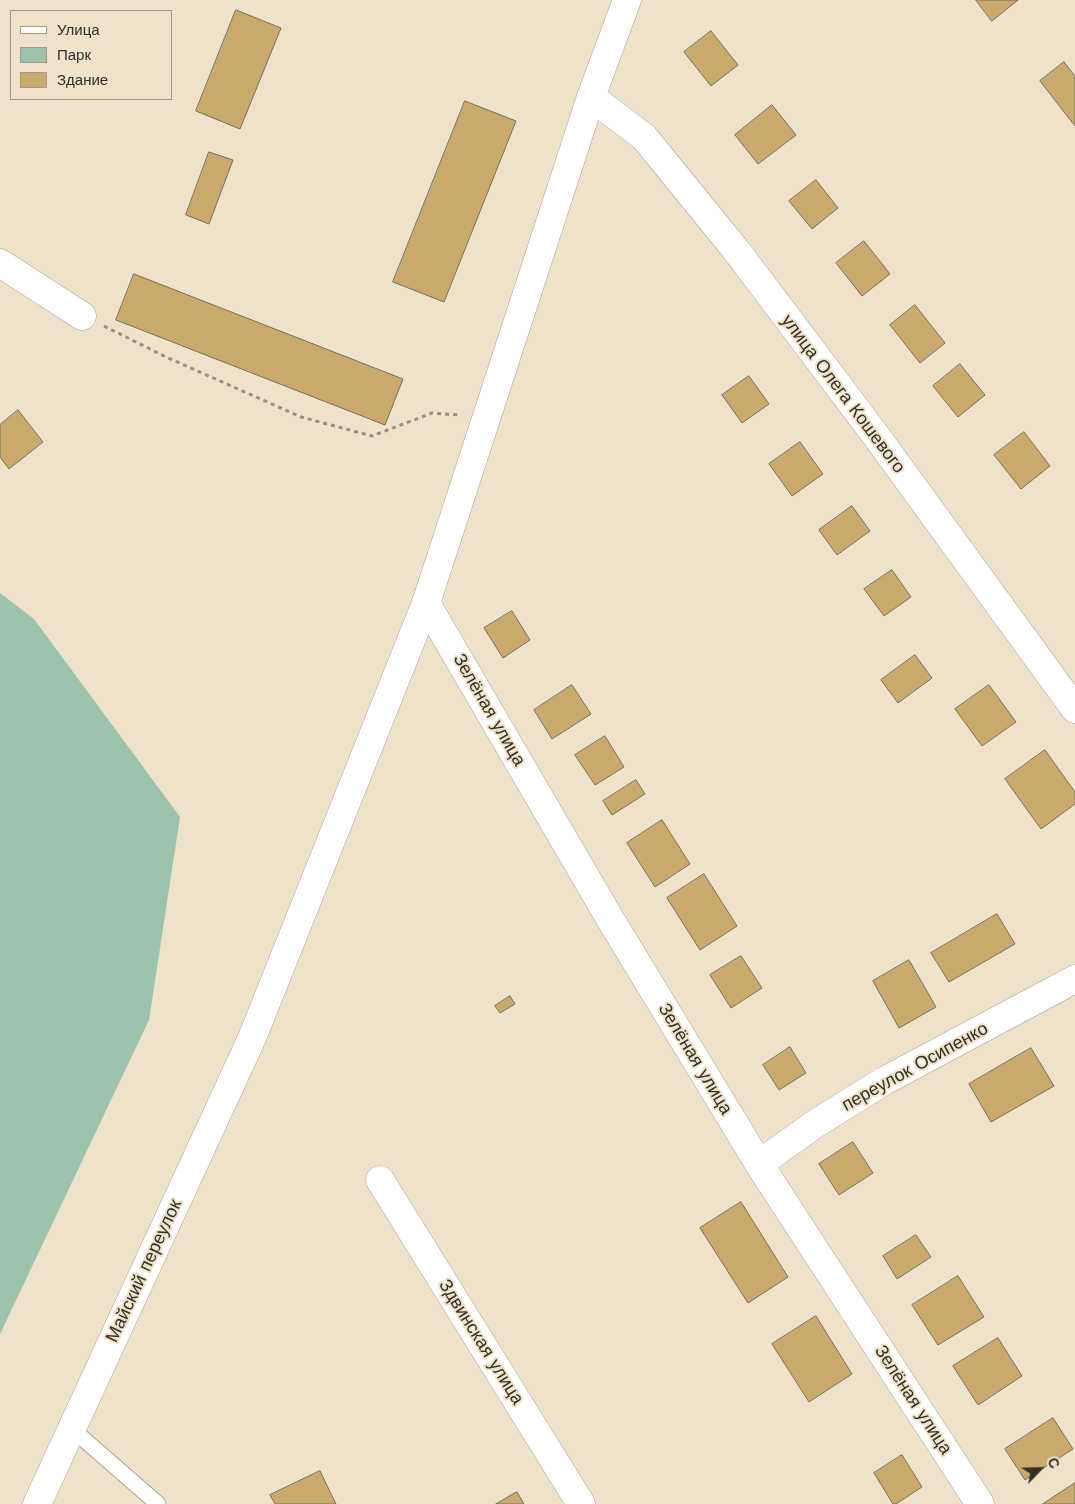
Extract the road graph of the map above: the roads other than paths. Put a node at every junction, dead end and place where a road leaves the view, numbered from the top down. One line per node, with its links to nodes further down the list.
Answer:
1 (627, 0): 2 (street, Майский переулок)
2 (591, 98): 5 (street, Майский переулок); 6 (street, улица Олега Кошевого)
3 (0, 262): 4 (street)
4 (82, 316)
5 (426, 603): 8 (street, Зелёная улица); 10 (street, Майский переулок)
6 (1075, 709)
7 (1075, 979): 8 (street, переулок Осипенко)
8 (760, 1164): 14 (street, Зелёная улица)
9 (380, 1180): 13 (street, Здвинская улица)
10 (72, 1429): 11 (street, Майский переулок); 12 (lane)
11 (37, 1504)
12 (158, 1504)
13 (582, 1504)
14 (980, 1504)

